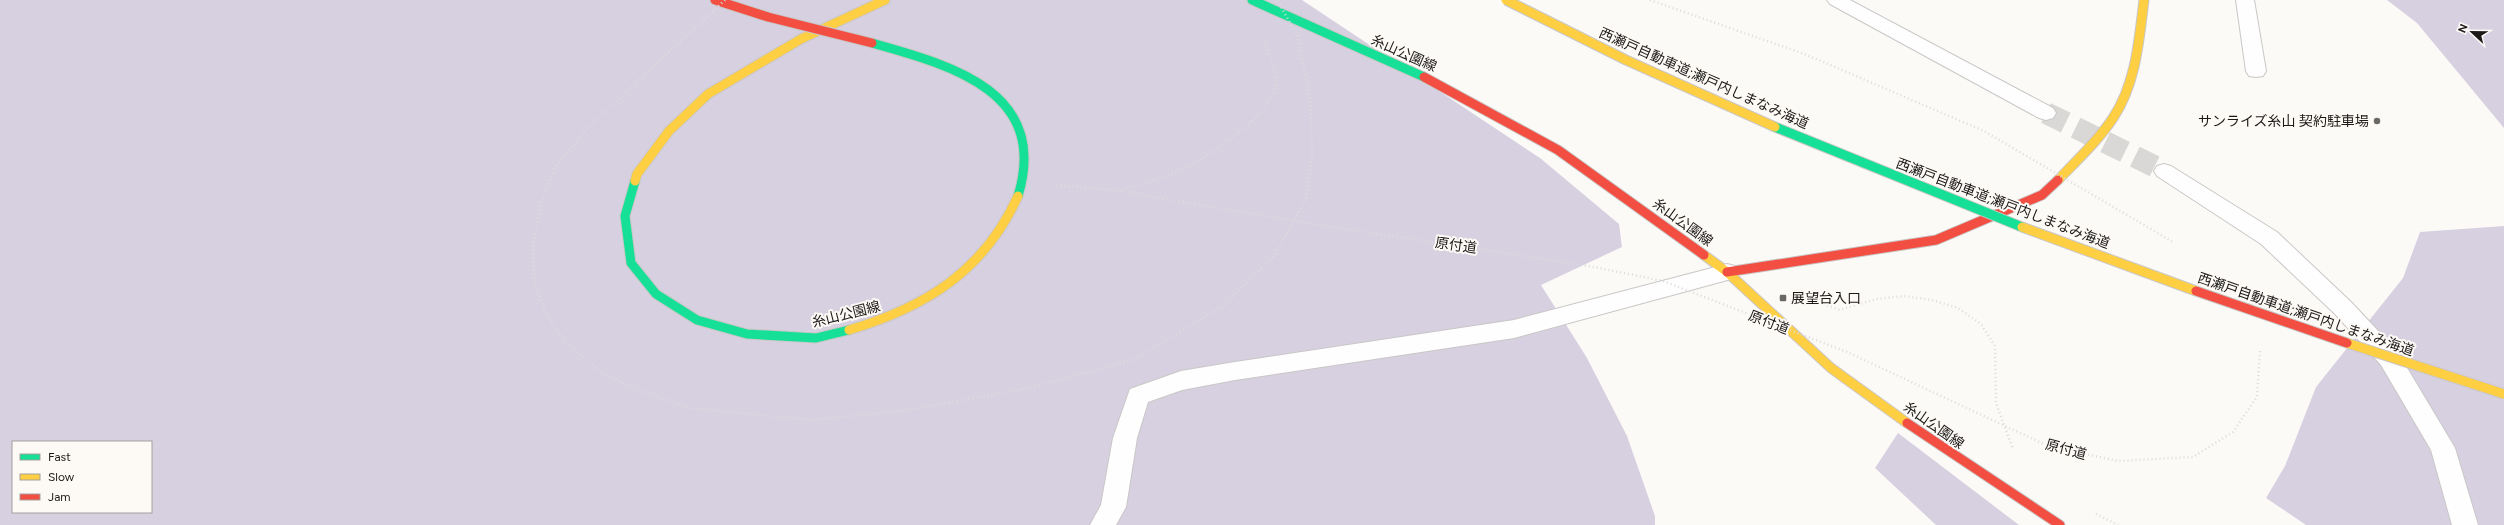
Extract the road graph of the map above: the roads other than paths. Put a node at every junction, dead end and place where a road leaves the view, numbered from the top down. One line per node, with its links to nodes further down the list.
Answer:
1 (715, 0): 2 (main road, 糸山公園線, bridge)
2 (885, 0)
3 (1252, 0): 11 (main road, 糸山公園線)
4 (1506, 0): 12 (main road, 西瀬戸自動車道;瀬戸内しまなみ海道, bridge)
5 (1836, 0): 9 (street)
6 (2144, 0): 11 (main road)
7 (2245, 0): 8 (street)
8 (2256, 71)
9 (2046, 113)
10 (2164, 170): 15 (street)
11 (1727, 272): 13 (street); 14 (main road, 糸山公園線)
12 (2504, 394)
13 (1103, 525)
14 (2060, 525)
15 (2465, 525)

